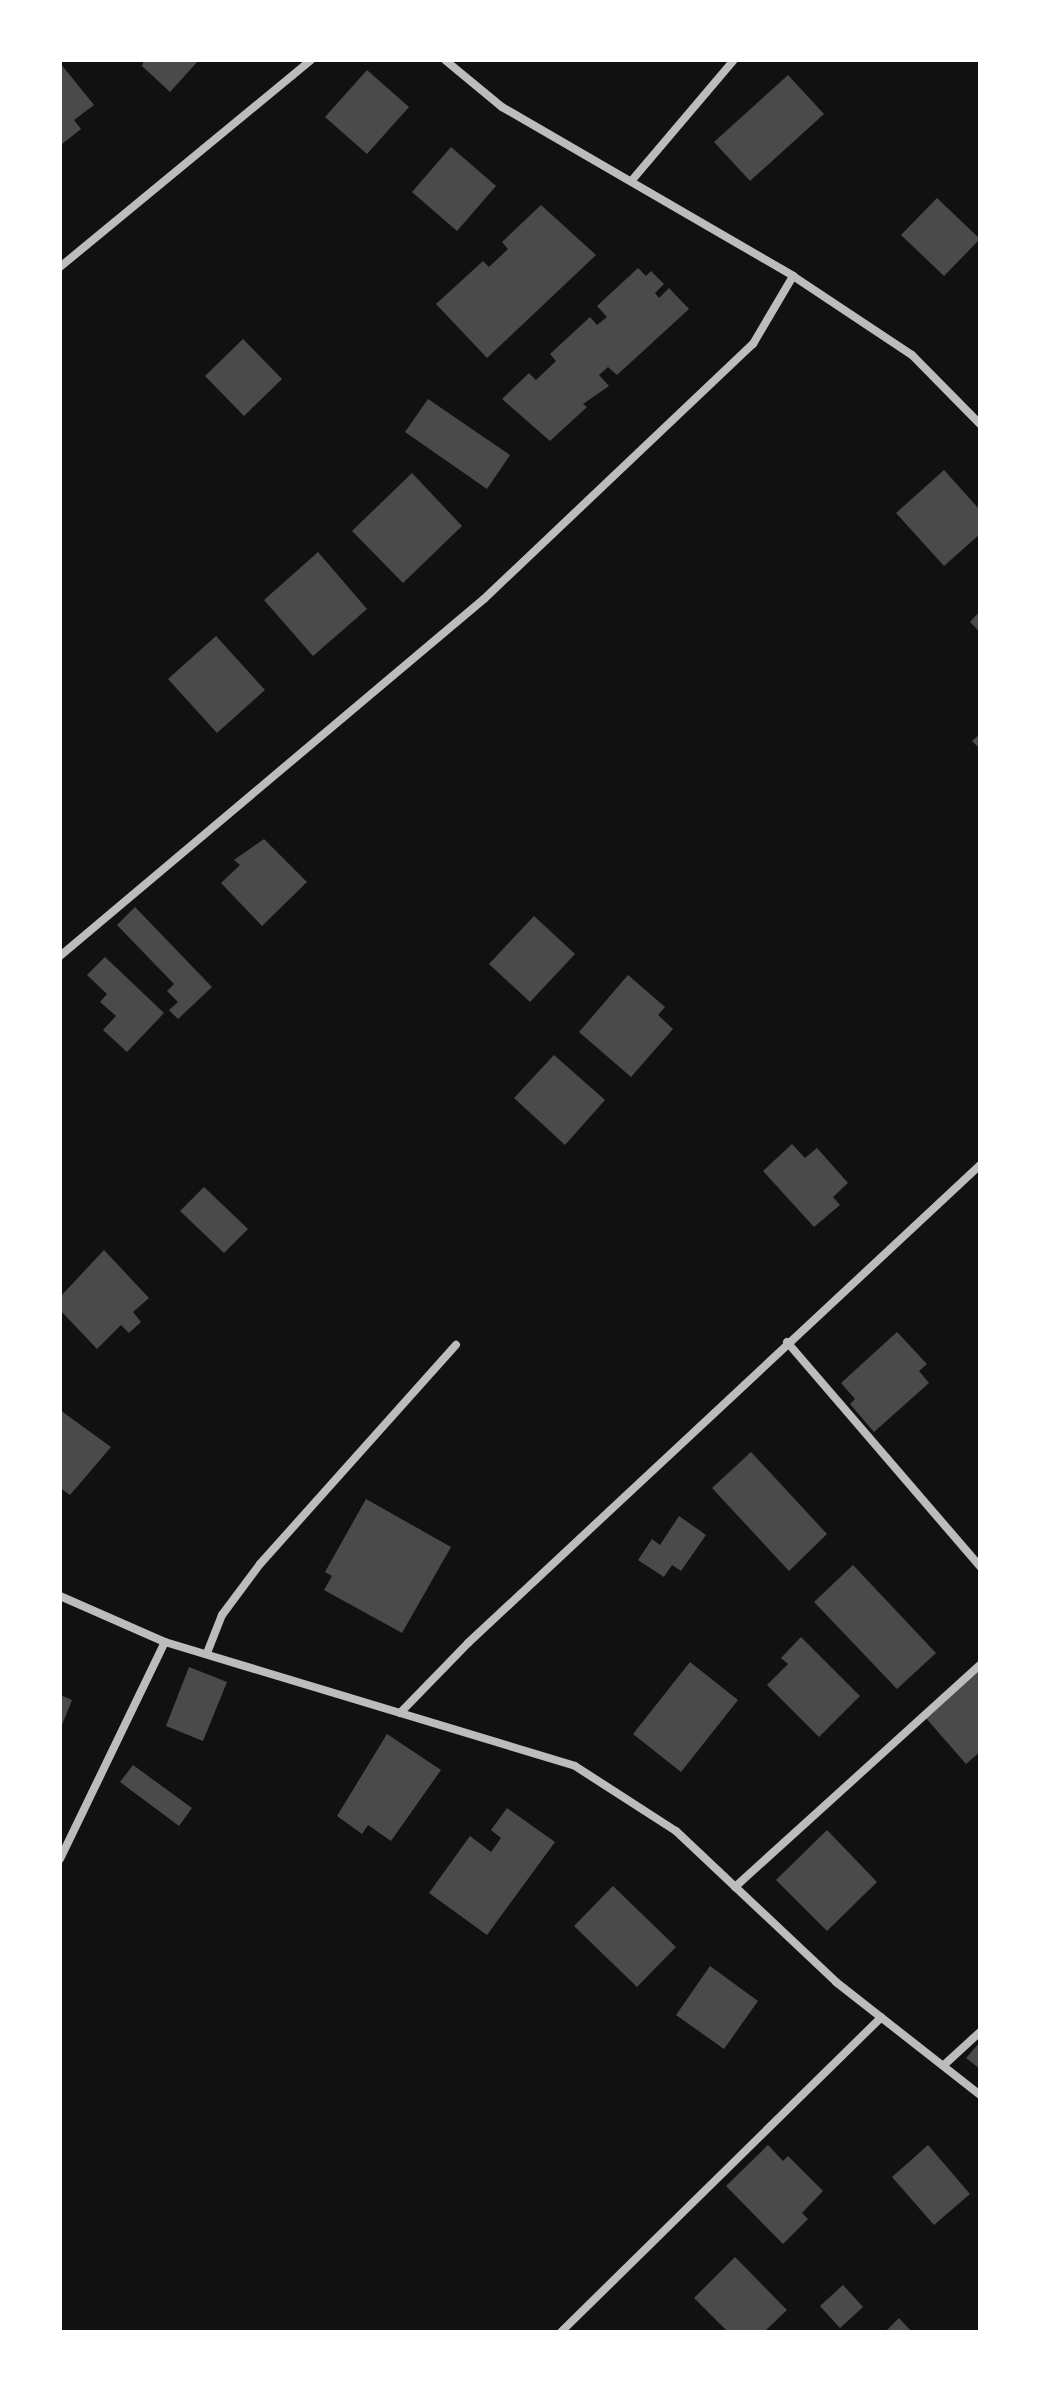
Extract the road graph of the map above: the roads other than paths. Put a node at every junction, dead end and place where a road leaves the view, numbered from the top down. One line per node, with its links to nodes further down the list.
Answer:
1 (311, 60): 5 (street)
2 (445, 60): 4 (street)
3 (734, 60): 4 (street)
4 (633, 179): 6 (street)
5 (60, 267)
6 (793, 276): 7 (street); 8 (street)
7 (980, 424)
8 (60, 956)
9 (980, 1165): 10 (street)
10 (787, 1342): 12 (street); 17 (street)
11 (456, 1345): 15 (street)
12 (980, 1566)
13 (60, 1596): 14 (street)
14 (165, 1642): 15 (street); 18 (street)
15 (207, 1653): 17 (street)
16 (980, 1665): 19 (street)
17 (400, 1713): 19 (street)
18 (60, 1859)
19 (735, 1887): 20 (street)
20 (881, 2017): 22 (street); 24 (street)
21 (980, 2032): 22 (street)
22 (944, 2065): 23 (street)
23 (980, 2095)
24 (561, 2332)

